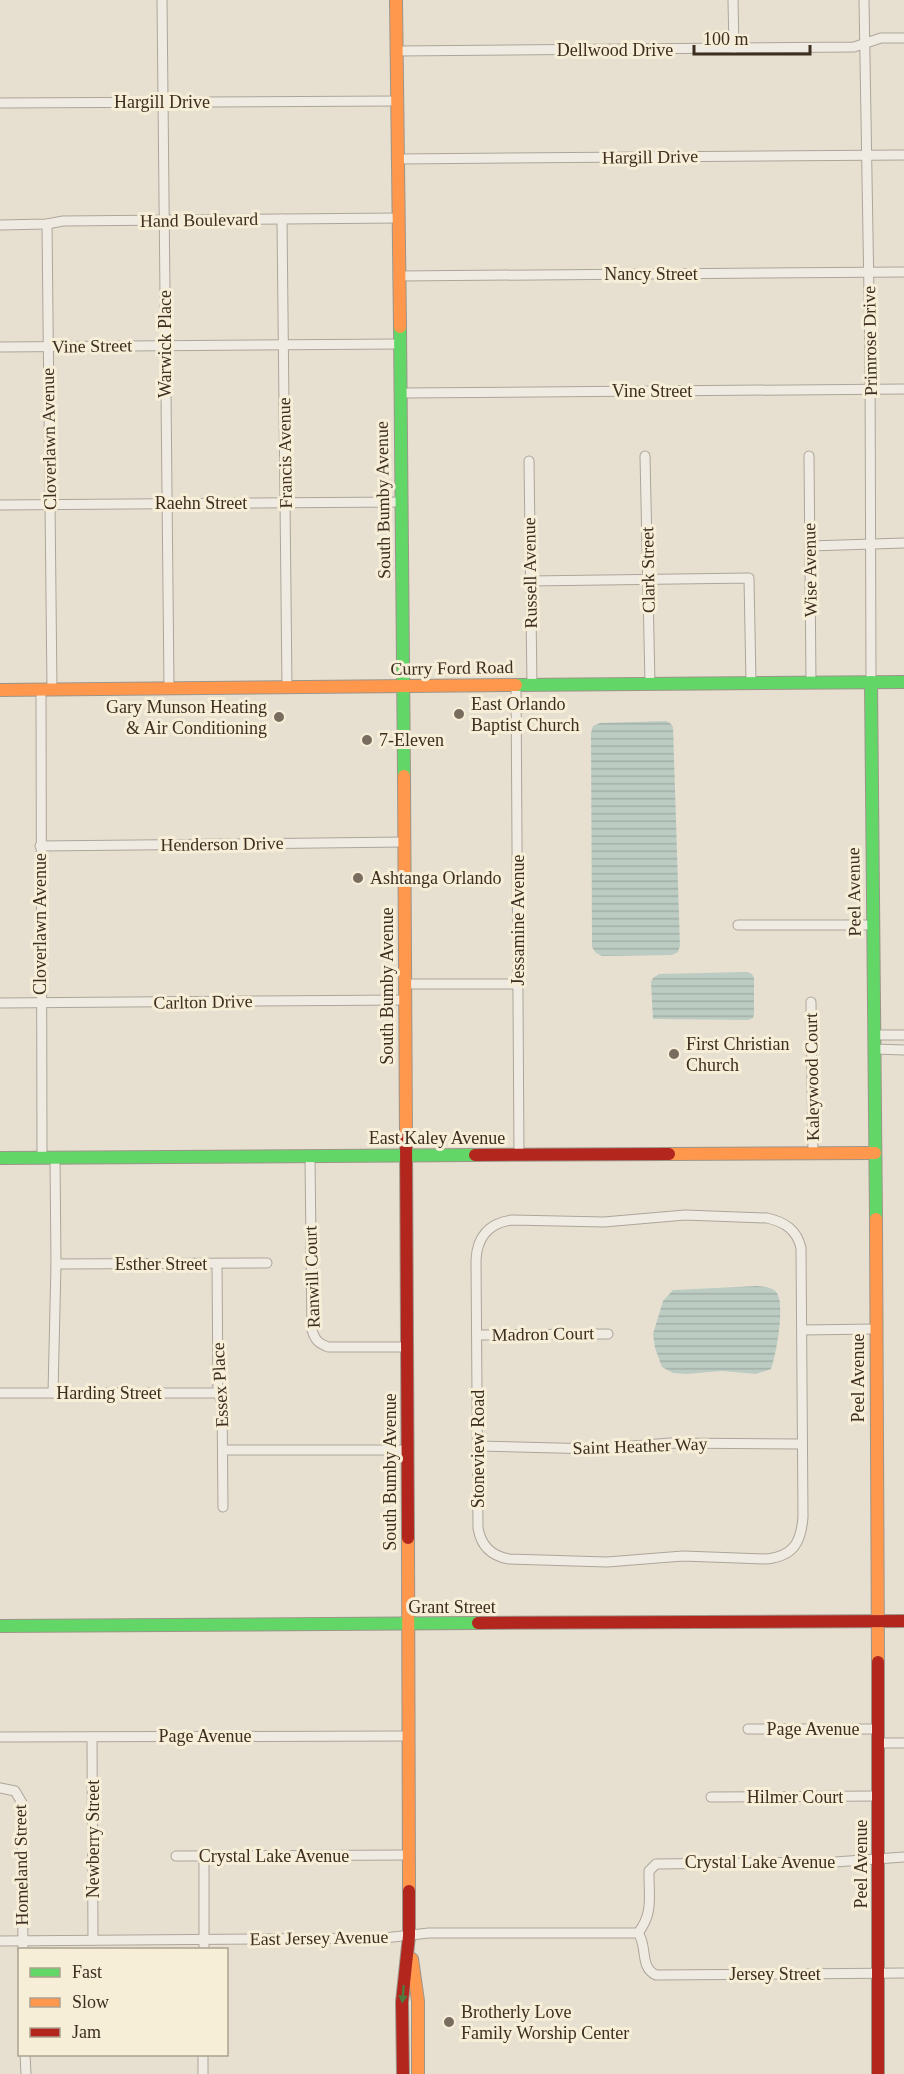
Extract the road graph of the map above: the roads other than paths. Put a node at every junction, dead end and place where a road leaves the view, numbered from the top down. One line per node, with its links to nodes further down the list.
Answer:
1 (162, 0): 10 (street, Warwick Place)
2 (396, 0): 8 (street, South Bumby Avenue)
3 (734, 0): 7 (street)
4 (864, 0): 6 (street, Primrose Drive)
5 (904, 38): 6 (street, Dellwood Drive)
6 (865, 43): 7 (street, Dellwood Drive); 12 (street, Primrose Drive)
7 (734, 49): 8 (street, Dellwood Drive)
8 (397, 51): 9 (street, South Bumby Avenue)
9 (397, 101): 10 (street, Hargill Drive); 14 (street, South Bumby Avenue)
10 (163, 102): 11 (street, Hargill Drive); 17 (street, Warwick Place)
11 (0, 103)
12 (867, 155): 13 (street, Hargill Drive); 14 (street, Hargill Drive); 21 (street, Primrose Drive)
13 (904, 155)
14 (397, 159): 15 (street, South Bumby Avenue)
15 (398, 218): 16 (street, Hand Boulevard); 22 (street, South Bumby Avenue)
16 (282, 219): 17 (street, Hand Boulevard); 23 (street, Francis Avenue)
17 (165, 220): 18 (street, Hand Boulevard); 25 (street, Warwick Place)
18 (47, 224): 19 (street, Hand Boulevard); 27 (street, Cloverlawn Avenue)
19 (0, 225)
20 (904, 272): 21 (street, Nancy Street)
21 (869, 273): 22 (street, Nancy Street); 29 (street, Primrose Drive)
22 (398, 276): 24 (street, South Bumby Avenue)
23 (284, 344): 24 (street, Vine Street); 25 (street, Vine Street); 36 (street, Francis Avenue)
24 (399, 344): 30 (street, South Bumby Avenue)
25 (165, 345): 27 (street, Vine Street); 35 (street, Warwick Place)
26 (0, 346): 27 (street, Vine Street)
27 (48, 346): 38 (street, Cloverlawn Avenue)
28 (904, 389): 29 (street, Vine Street)
29 (870, 390): 30 (street, Vine Street); 40 (street, Primrose Drive)
30 (400, 393): 34 (street, South Bumby Avenue)
31 (645, 456): 42 (street, Clark Street)
32 (809, 456): 41 (street, Wise Avenue)
33 (530, 461): 43 (street, Russell Avenue)
34 (402, 502): 36 (street, Raehn Street); 51 (street, South Bumby Avenue)
35 (167, 503): 36 (street, Raehn Street); 38 (street, Raehn Street); 52 (street, Warwick Place)
36 (286, 503): 53 (street, Francis Avenue)
37 (0, 505): 38 (street, Raehn Street)
38 (49, 505): 55 (street, Cloverlawn Avenue)
39 (904, 543): 40 (street)
40 (871, 544): 41 (street); 44 (street, Primrose Drive)
41 (810, 546): 47 (street, Wise Avenue)
42 (648, 580): 43 (street); 46 (street); 48 (street, Clark Street)
43 (531, 581): 50 (street, Russell Avenue)
44 (871, 682): 45 (street, Curry Ford Road); 47 (street, Curry Ford Road); 59 (street, Peel Avenue)
45 (904, 682)
46 (751, 683): 47 (street, Curry Ford Road); 48 (street, Curry Ford Road)
47 (811, 683)
48 (650, 684): 50 (street, Curry Ford Road)
49 (516, 686): 50 (street, Curry Ford Road); 51 (street, Curry Ford Road); 61 (street, Jessamine Avenue)
50 (531, 686)
51 (404, 687): 53 (street, Curry Ford Road); 56 (street, South Bumby Avenue)
52 (169, 688): 53 (street, Curry Ford Road); 55 (street, Curry Ford Road)
53 (288, 688)
54 (0, 690): 55 (street, Curry Ford Road)
55 (46, 690): 57 (street, Cloverlawn Avenue)
56 (405, 842): 57 (street, Henderson Drive); 60 (street, South Bumby Avenue)
57 (40, 846): 64 (street, Cloverlawn Avenue)
58 (738, 925): 59 (street)
59 (873, 925): 66 (street, Peel Avenue)
60 (405, 984): 61 (street); 62 (street, South Bumby Avenue)
61 (518, 984): 72 (street, Jessamine Avenue)
62 (405, 1000): 64 (street, Carlton Drive); 73 (street, South Bumby Avenue)
63 (811, 1002): 70 (street, Kaleywood Court)
64 (41, 1003): 65 (street, Carlton Drive); 76 (street, Cloverlawn Avenue)
65 (0, 1004)
66 (875, 1035): 67 (street); 68 (street, Peel Avenue)
67 (904, 1035)
68 (876, 1049): 69 (street); 71 (street, Peel Avenue)
69 (904, 1050)
70 (813, 1153): 71 (street, East Kaley Avenue); 72 (street, East Kaley Avenue)
71 (875, 1153): 80 (street, Peel Avenue)
72 (519, 1155): 73 (street, East Kaley Avenue)
73 (406, 1156): 74 (street, East Kaley Avenue); 84 (street, South Bumby Avenue)
74 (310, 1157): 76 (street, East Kaley Avenue); 84 (street, Ranwill Court)
75 (0, 1158): 76 (street, East Kaley Avenue)
76 (49, 1158): 78 (street, Cloverlawn Avenue)
77 (267, 1263): 79 (street, Esther Street)
78 (56, 1264): 79 (street, Esther Street); 85 (street, Cloverlawn Avenue)
79 (217, 1264): 86 (street, Essex Place)
80 (876, 1329): 81 (street); 94 (street, Peel Avenue)
81 (802, 1330): 83 (street, Stoneview Road); 88 (street, Stoneview Road)
82 (608, 1334): 83 (street, Madron Court)
83 (477, 1335): 89 (street, Stoneview Road)
84 (407, 1347): 91 (street, South Bumby Avenue)
85 (53, 1393): 86 (street, Harding Street); 87 (street, Harding Street)
86 (218, 1393): 90 (street, Essex Place)
87 (0, 1394)
88 (802, 1444): 89 (street, Saint Heather Way); 89 (street, Stoneview Road)
89 (478, 1446)
90 (223, 1450): 91 (street); 92 (street, Essex Place)
91 (408, 1450): 95 (street, South Bumby Avenue)
92 (223, 1507)
93 (904, 1621): 94 (street, Grant Street)
94 (878, 1622): 95 (street, Grant Street); 98 (street, Peel Avenue)
95 (408, 1625): 96 (street, Grant Street); 99 (street, South Bumby Avenue)
96 (0, 1626)
97 (748, 1729): 98 (street, Page Avenue)
98 (878, 1729): 102 (street, Peel Avenue)
99 (409, 1736): 101 (street, Page Avenue); 107 (street, South Bumby Avenue)
100 (0, 1737): 101 (street, Page Avenue)
101 (92, 1737): 114 (street, Newberry Street)
102 (878, 1743): 103 (street, Page Avenue); 105 (street, Peel Avenue)
103 (904, 1743)
104 (3, 1788): 116 (street, Homeland Street)
105 (878, 1796): 106 (street, Hilmer Court); 110 (street, Peel Avenue)
106 (711, 1797)
107 (409, 1855): 109 (street, Crystal Lake Avenue); 113 (street, South Bumby Avenue)
108 (176, 1856): 109 (street, Crystal Lake Avenue)
109 (204, 1856): 117 (street)
110 (879, 1857): 111 (street, Crystal Lake Avenue); 112 (street, Crystal Lake Avenue); 118 (street, Peel Avenue)
111 (904, 1857)
112 (638, 1933): 113 (street, East Jersey Avenue); 118 (street, Jersey Street)
113 (409, 1936): 117 (street, East Jersey Avenue); 124 (street, South Bumby Avenue, one-way to 124); 125 (street, South Bumby Avenue)
114 (93, 1940): 116 (street, East Jersey Avenue); 117 (street, East Jersey Avenue)
115 (0, 1941): 116 (street, East Jersey Avenue)
116 (23, 1945)
117 (204, 1945)
118 (878, 1973): 119 (street, Jersey Street); 126 (street, Peel Avenue)
119 (904, 1973)
120 (26, 2056): 122 (street)
121 (204, 2056): 123 (street)
122 (26, 2074)
123 (203, 2074)
124 (404, 2074)
125 (418, 2074)
126 (878, 2074)

